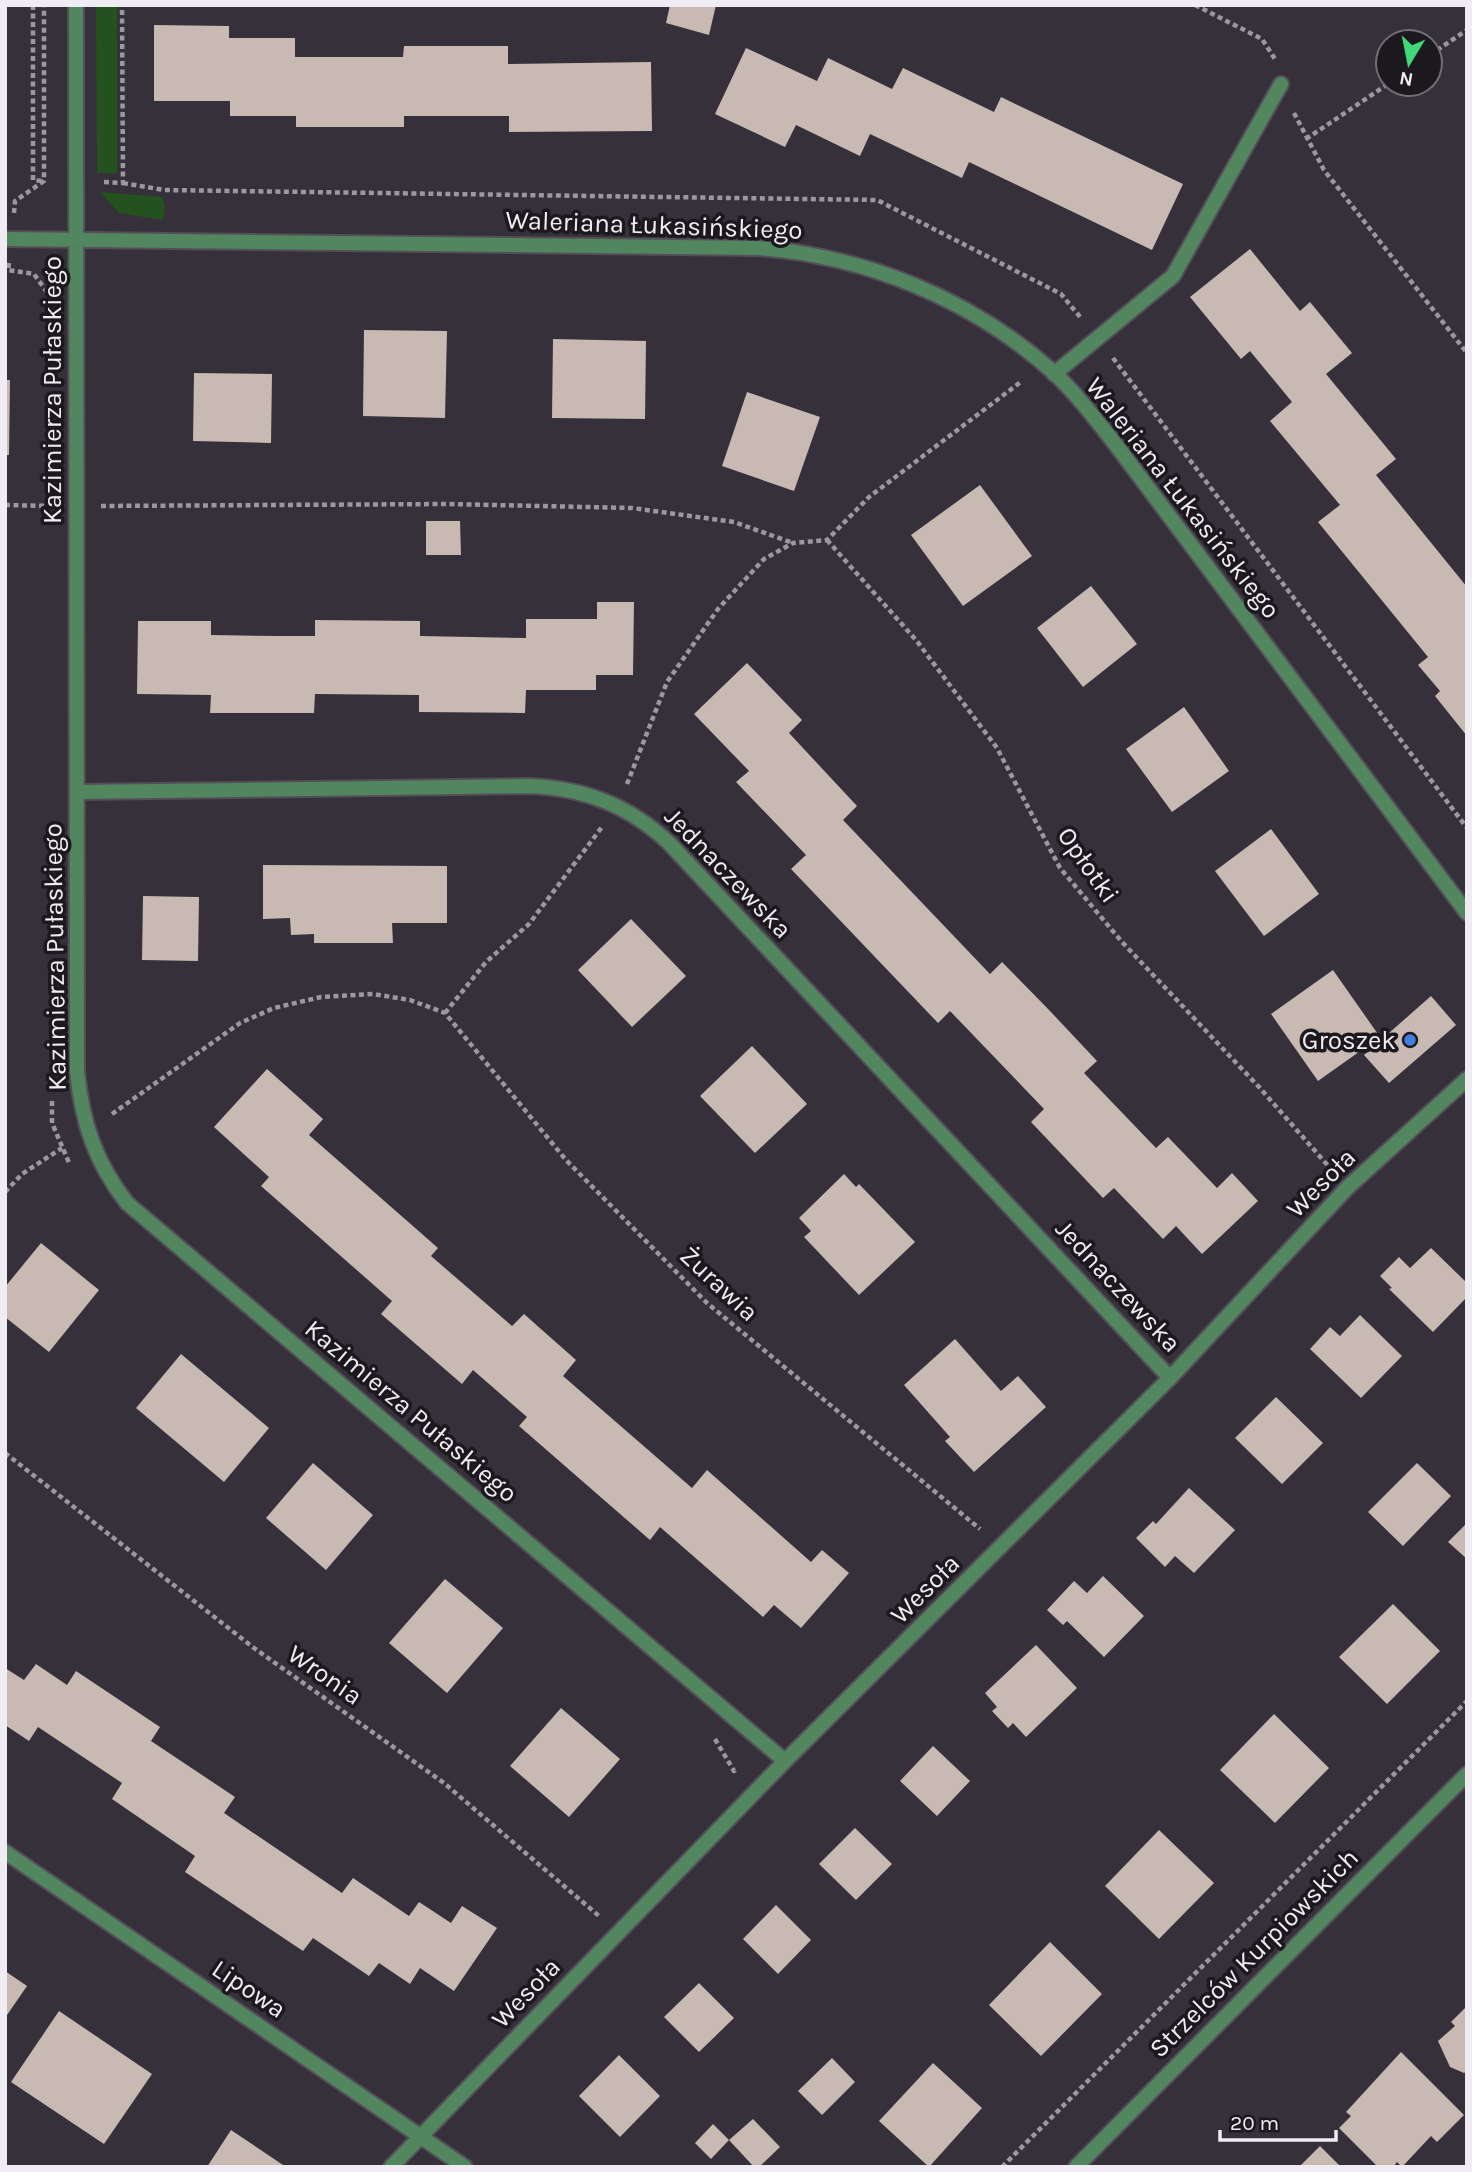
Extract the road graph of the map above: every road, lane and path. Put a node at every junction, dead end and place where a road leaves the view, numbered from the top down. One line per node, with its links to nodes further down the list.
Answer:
1 (44, 5): 10 (path)
2 (76, 5): 11 (street, Kazimierza Pułaskiego)
3 (1195, 5): 6 (path)
4 (1467, 30): 5 (path)
5 (1444, 46)
6 (1281, 84): 8 (path); 13 (street)
7 (1374, 93): 8 (path)
8 (1306, 139): 14 (path)
9 (123, 183): 13 (path)
10 (8, 239): 11 (street, Waleriana Łukasińskiego); 12 (path)
11 (76, 240): 15 (street, Waleriana Łukasińskiego); 19 (street, Kazimierza Pułaskiego)
12 (51, 297)
13 (1098, 337): 15 (street); 25 (path)
14 (1467, 353)
15 (1049, 369): 21 (path); 26 (street, Waleriana Łukasińskiego)
16 (52, 492): 18 (path)
17 (5, 505): 18 (path)
18 (52, 506): 20 (path)
19 (77, 506): 22 (path); 23 (street, Kazimierza Pułaskiego)
20 (52, 519)
21 (827, 540): 22 (path); 33 (path, Opłotki)
22 (793, 543): 24 (path)
23 (78, 792): 24 (street, Jednaczewska); 30 (street, Kazimierza Pułaskiego)
24 (619, 806): 27 (path); 35 (street, Jednaczewska)
25 (1467, 828)
26 (1467, 913)
27 (445, 1013): 30 (path); 37 (path, Żurawia)
28 (1467, 1079): 33 (street, Wesoła)
29 (52, 1095): 31 (path)
30 (87, 1132): 31 (path); 40 (street, Kazimierza Pułaskiego)
31 (61, 1149): 32 (path); 34 (path)
32 (71, 1168)
33 (1348, 1188): 35 (street, Wesoła)
34 (5, 1192)
35 (1170, 1378): 37 (street, Wesoła)
36 (5, 1453): 44 (path, Wronia)
37 (1002, 1547): 41 (street, Wesoła)
38 (1467, 1701): 48 (path)
39 (710, 1732): 40 (path)
40 (764, 1743): 41 (street, Kazimierza Pułaskiego)
41 (785, 1761): 44 (street, Wesoła)
42 (1467, 1774): 49 (street, Strzelców Kurpiowskich)
43 (5, 1852): 45 (street, Lipowa)
44 (618, 1932): 45 (street, Wesoła)
45 (420, 2137): 46 (street, Wesoła); 47 (street, Lipowa)
46 (391, 2167)
47 (465, 2167)
48 (1002, 2167)
49 (1076, 2167)

